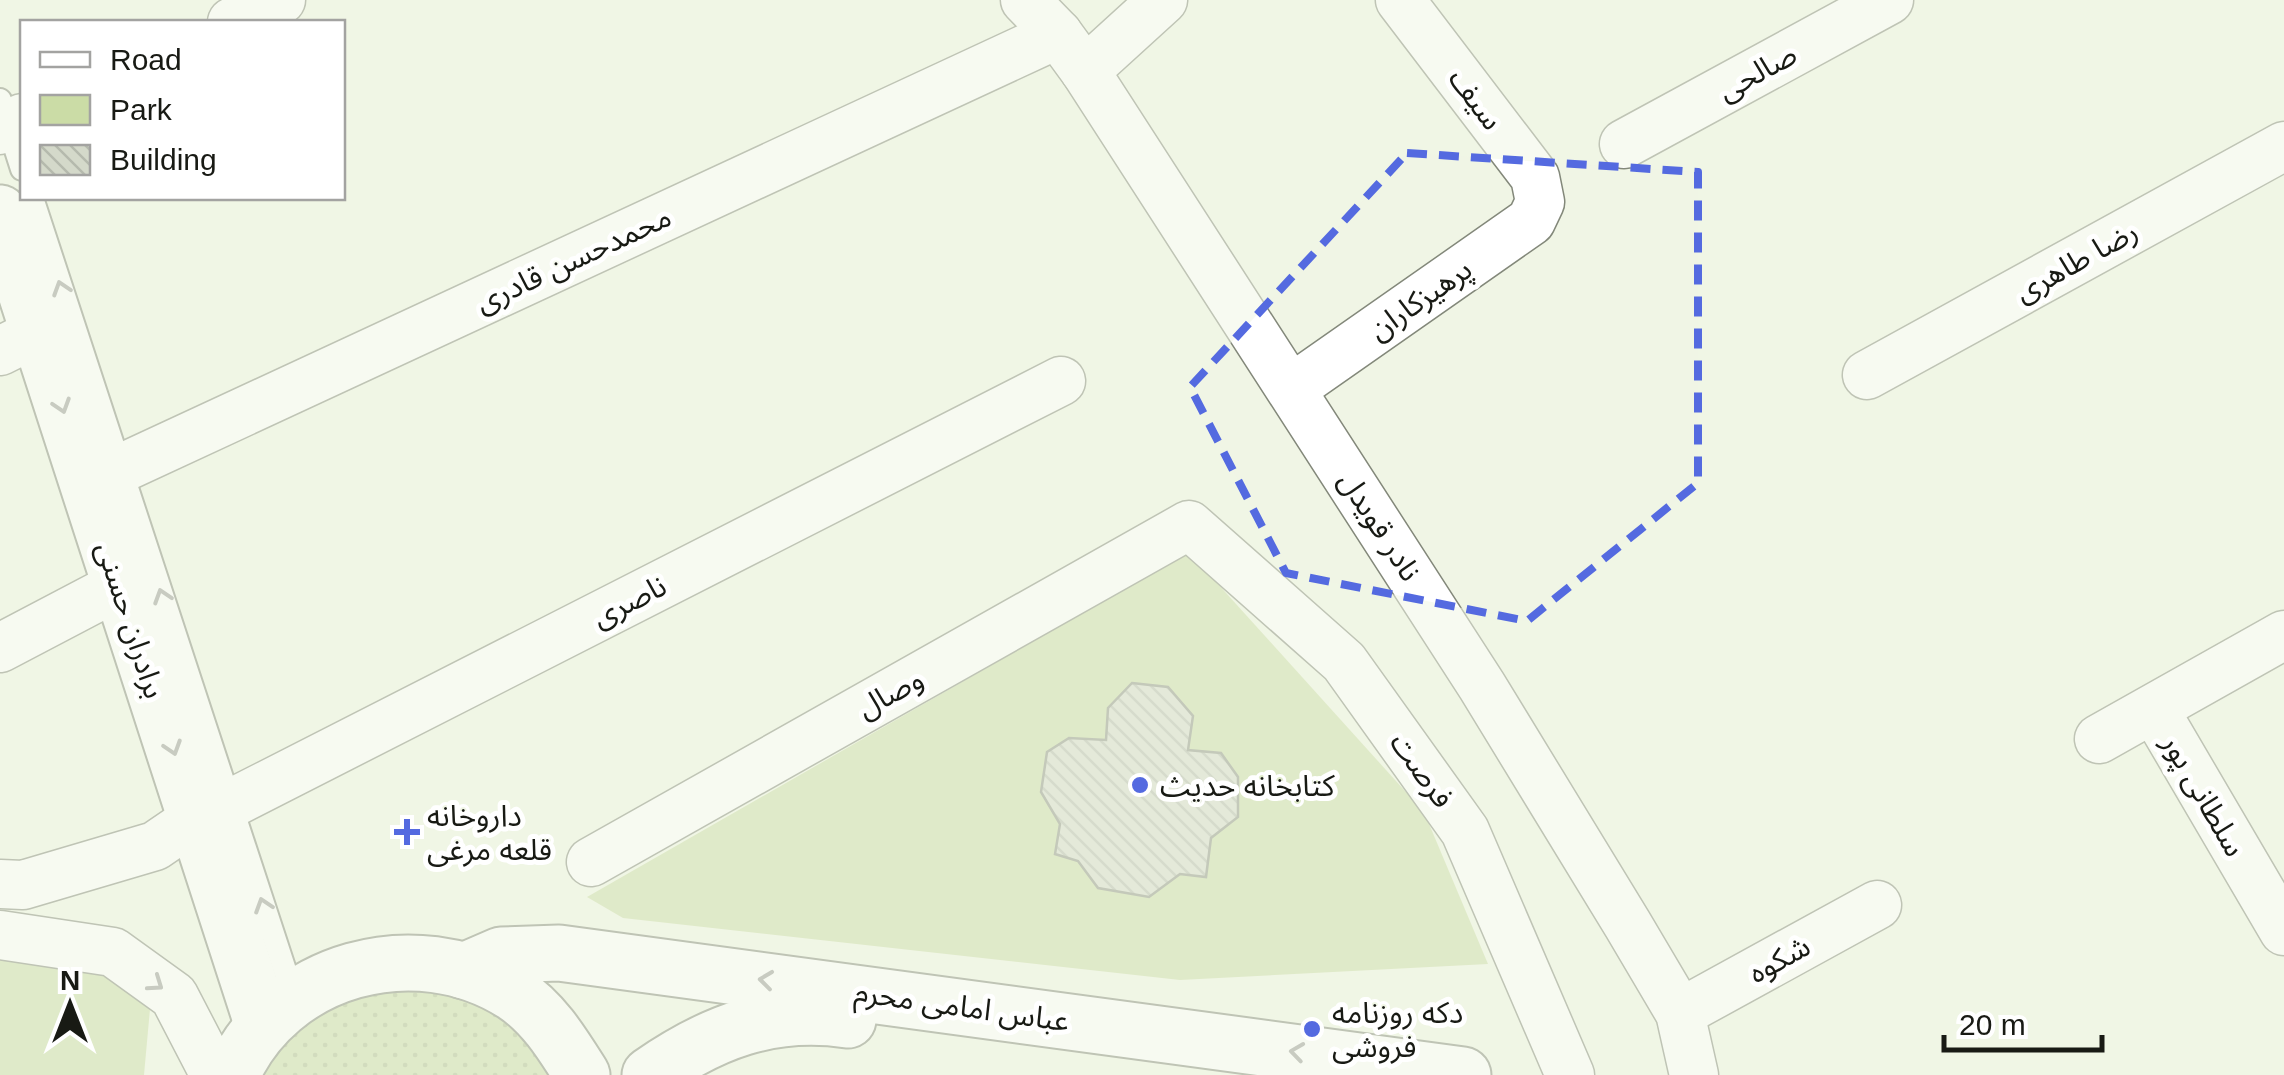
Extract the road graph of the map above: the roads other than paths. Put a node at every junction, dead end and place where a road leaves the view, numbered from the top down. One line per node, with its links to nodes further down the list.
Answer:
1 (281, 0): 6 (street)
2 (1025, 0): 7 (street, نادر قویدل)
3 (1163, 0): 7 (street, محمدحسن قادری)
4 (1400, 0): 11 (street, سیف)
5 (1889, 0): 8 (street, صالحی)
6 (236, 20)
7 (1072, 52): 16 (street, نادر قویدل); 17 (street, محمدحسن قادری)
8 (1624, 144)
9 (2284, 146): 14 (street, رضا طاهری)
10 (33, 200): 17 (lane, one-way to 10)
11 (1540, 202): 16 (street, پرهیزکاران)
12 (0, 213): 13 (street, برادران حسنی)
13 (19, 342): 17 (street, برادران حسنی, one-way to 17)
14 (1867, 375)
15 (1061, 381): 24 (street, ناصری)
16 (1292, 389): 32 (street, نادر قویدل)
17 (105, 478): 19 (street, برادران حسنی); 24 (lane, one-way to 17)
18 (1189, 525): 25 (street, وصال); 39 (street, فرصت)
19 (120, 585): 21 (street); 24 (street, برادران حسنی, one-way to 24)
20 (2284, 635): 22 (street)
21 (0, 648)
22 (2155, 710): 23 (street); 28 (street, سلطانی پور)
23 (2099, 740)
24 (213, 811): 26 (street, ناصری); 31 (street, برادران حسنی)
25 (591, 862)
26 (0, 884)
27 (1877, 905): 32 (street, شکوه)
28 (2284, 931)
29 (0, 935): 33 (street, one-way to 33)
30 (464, 971): 31 (street); 35 (street); 38 (street, عباس امامی محرم, one-way to 30)
31 (278, 1012): 34 (street)
32 (1680, 1013): 40 (street, نادر قویدل)
33 (215, 1075)
34 (232, 1075)
35 (582, 1075)
36 (650, 1075): 37 (street, عباس امامی محرم)
37 (1220, 1075)
38 (1462, 1075)
39 (1570, 1075)
40 (1694, 1075)

